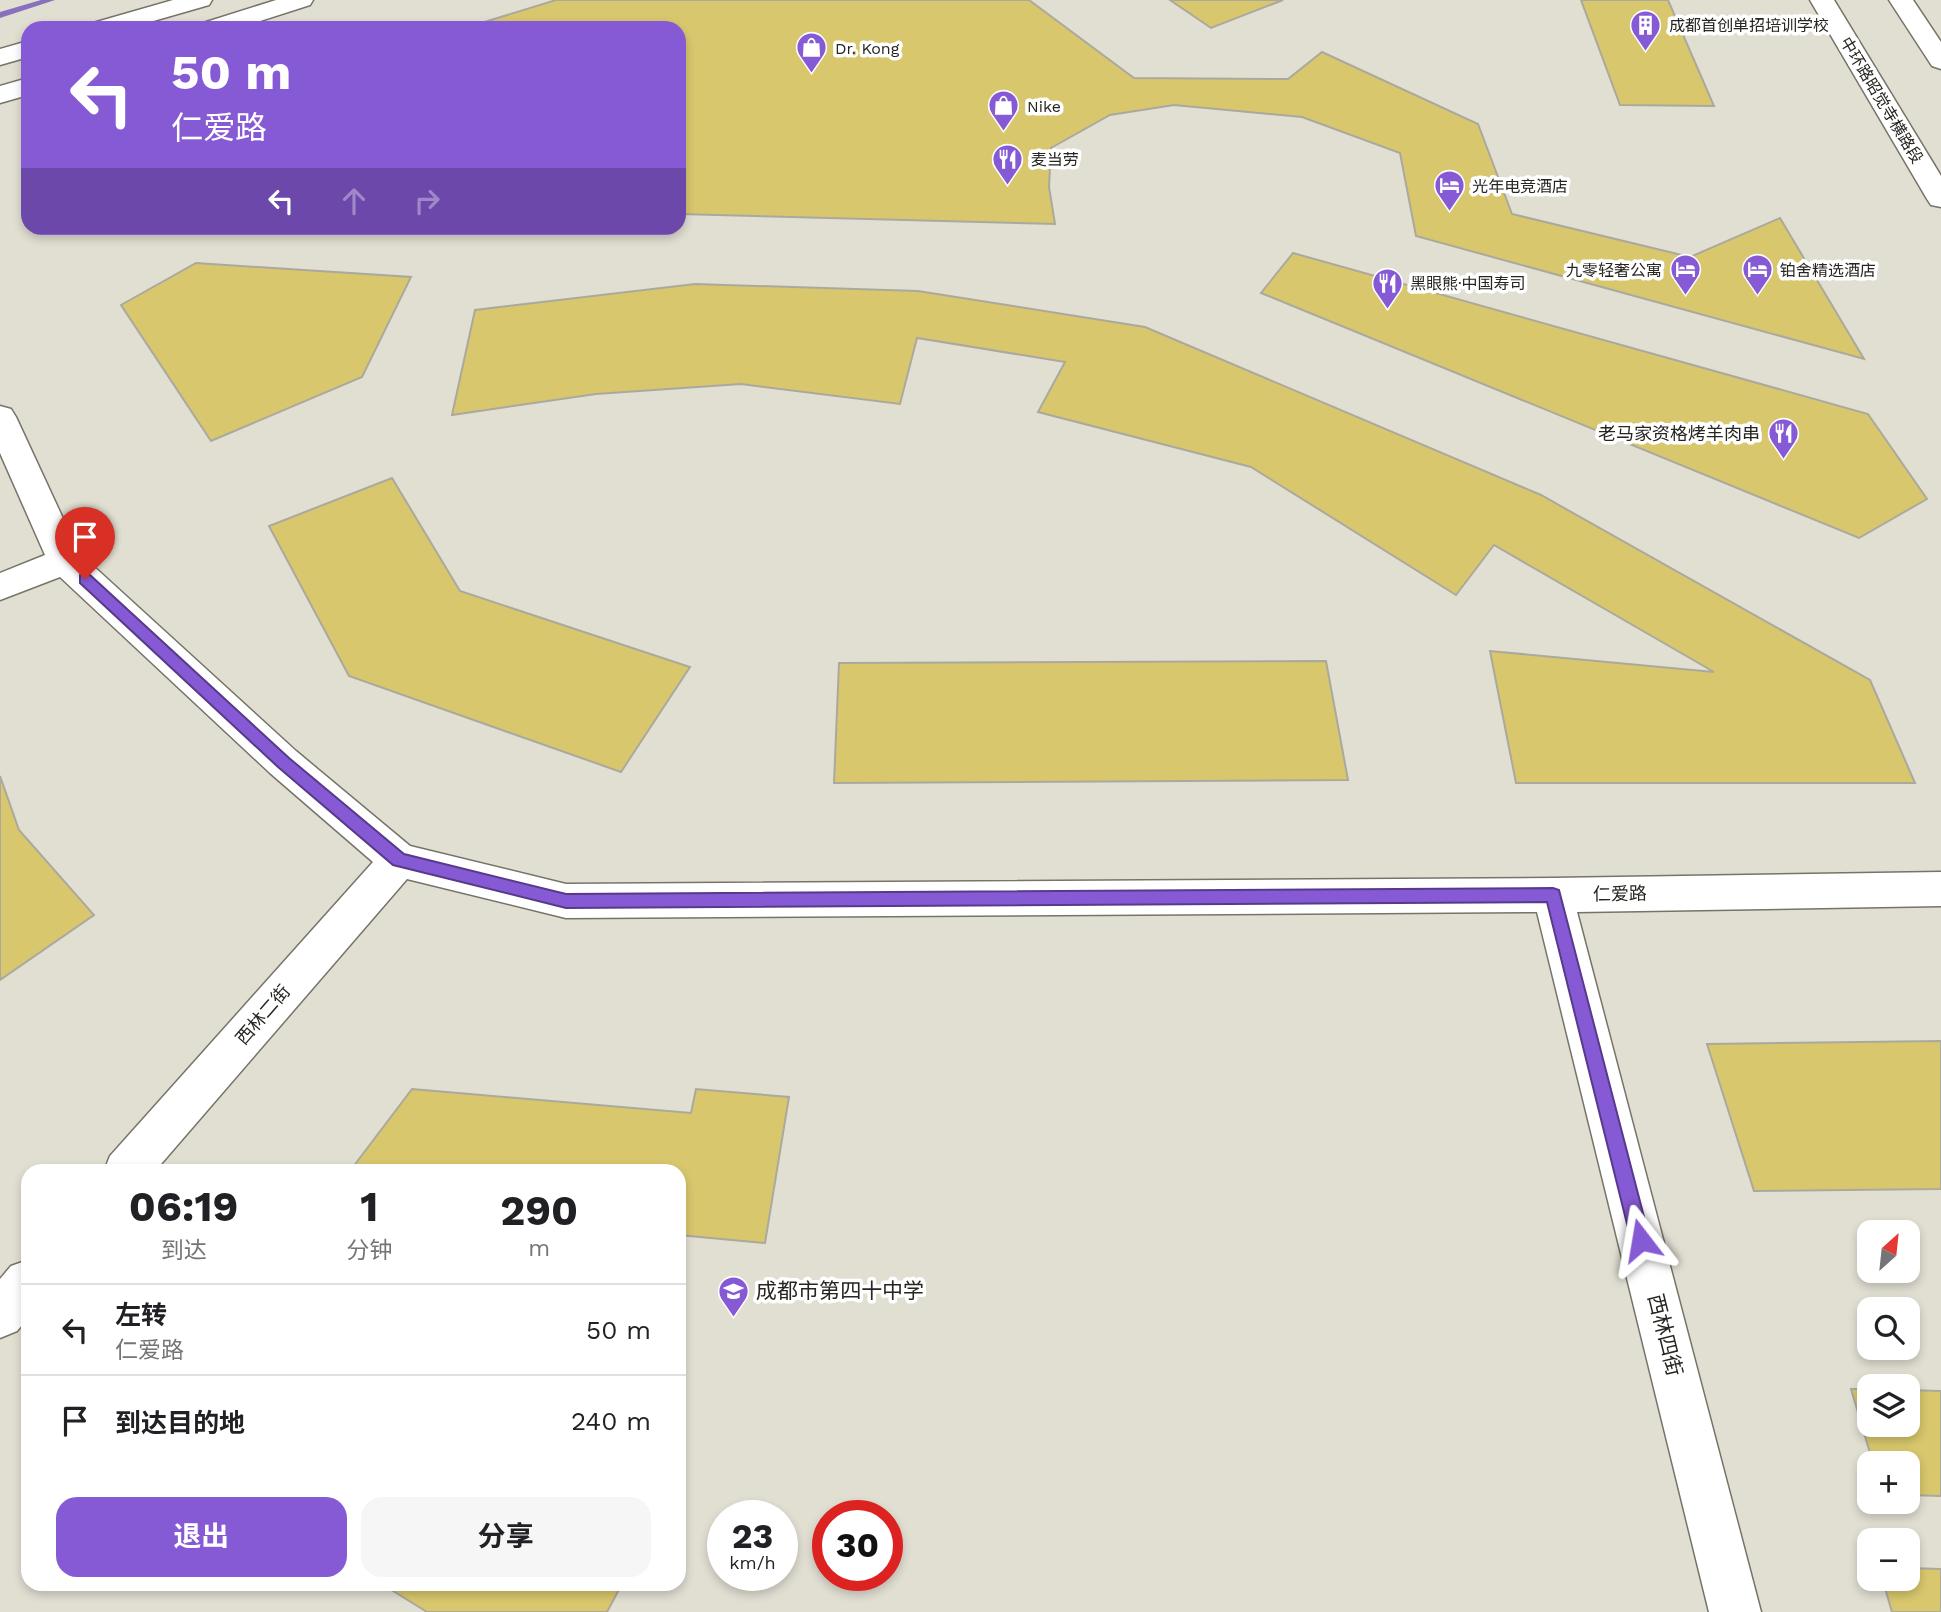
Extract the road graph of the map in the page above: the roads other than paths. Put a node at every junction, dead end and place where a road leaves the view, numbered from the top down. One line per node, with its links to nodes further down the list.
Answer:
1 (200, 0): 5 (street)
2 (301, 0): 6 (street)
3 (1822, 0): 12 (street, 中环路昭觉寺横路段)
4 (1900, 0): 9 (street)
5 (126, 21)
6 (234, 21)
7 (21, 51): 8 (street)
8 (0, 57)
9 (1941, 61)
10 (21, 88): 11 (street)
11 (0, 95)
12 (1941, 199)
13 (0, 417): 14 (street, 仁爱路)
14 (65, 561): 15 (street); 16 (street, 仁爱路)
15 (0, 587)
16 (399, 860): 18 (street, 仁爱路); 19 (street, 西林二街)
17 (1941, 889): 18 (street, 仁爱路)
18 (1553, 895): 22 (street, 西林四街)
19 (132, 1164)
20 (21, 1291): 21 (street)
21 (0, 1314)
22 (1735, 1612)

